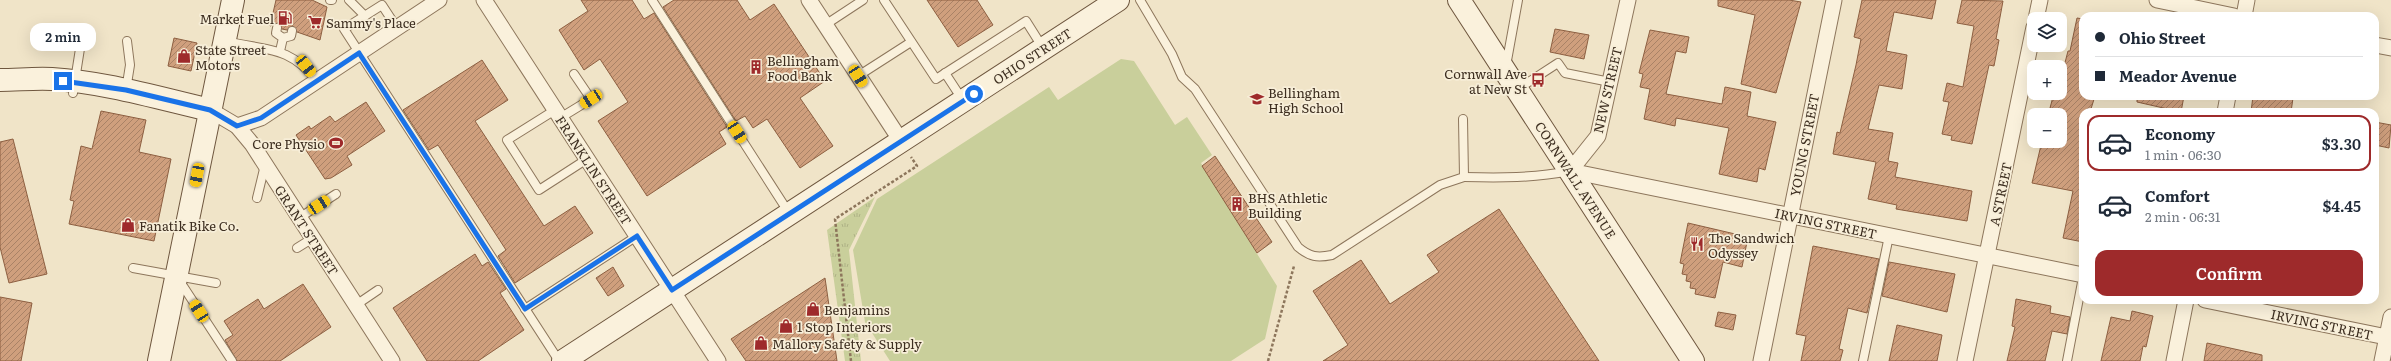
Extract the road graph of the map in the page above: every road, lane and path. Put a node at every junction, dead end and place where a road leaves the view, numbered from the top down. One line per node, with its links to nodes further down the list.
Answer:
1 (232, 0): 29 (street)
2 (349, 0): 21 (lane)
3 (439, 0): 24 (street)
4 (484, 0): 49 (street, FRANKLIN STREET)
5 (652, 0): 59 (lane)
6 (809, 0): 22 (street)
7 (863, 0): 22 (lane)
8 (884, 0): 30 (lane)
9 (1118, 0): 33 (street, OHIO STREET)
10 (1140, 0): 56 (lane)
11 (1459, 0): 37 (street, CORNWALL AVENUE)
12 (1518, 0): 37 (lane)
13 (1628, 0): 43 (street, NEW STREET)
14 (1834, 0): 60 (street, YOUNG STREET)
15 (2040, 0): 18 (street)
16 (2157, 0): 19 (street)
17 (2248, 0): 20 (street)
18 (2037, 12)
19 (2215, 12)
20 (2245, 12)
21 (365, 16): 24 (lane); 36 (lane)
22 (825, 25): 40 (street)
23 (277, 28): 27 (lane)
24 (397, 28): 36 (street)
25 (292, 31): 27 (lane)
26 (82, 36): 44 (lane)
27 (283, 38): 34 (lane)
28 (127, 41): 45 (lane)
29 (224, 41): 34 (lane); 48 (street)
30 (911, 42): 38 (lane); 40 (lane)
31 (2379, 46): 32 (street)
32 (2391, 48)
33 (1044, 49): 38 (lane); 47 (street, OHIO STREET)
34 (280, 51): 42 (lane)
35 (2029, 52): 66 (street, A STREET)
36 (359, 53): 42 (street); 78 (lane)
37 (1506, 71): 46 (street, CORNWALL AVENUE)
38 (945, 73): 47 (lane)
39 (574, 74): 49 (lane)
40 (858, 76): 52 (street)
41 (0, 80): 44 (street)
42 (317, 81): 51 (street)
43 (1610, 82): 46 (lane); 55 (street, NEW STREET)
44 (74, 88): 45 (street)
45 (126, 90): 48 (street)
46 (1517, 90): 55 (street, CORNWALL AVENUE)
47 (963, 101): 52 (street, OHIO STREET)
48 (210, 110): 51 (street, GRANT STREET); 69 (street)
49 (558, 114): 53 (street, FRANKLIN STREET); 53 (lane)
50 (1463, 119): 56 (lane)
51 (237, 126): 54 (street, GRANT STREET)
52 (901, 141): 59 (street, OHIO STREET); 87 (path)
53 (587, 159): 62 (street, FRANKLIN STREET)
54 (265, 165): 58 (lane); 61 (street, GRANT STREET)
55 (1570, 171): 56 (lane); 60 (street, IRVING STREET); 89 (street, CORNWALL AVENUE)
56 (1464, 177)
57 (336, 194): 61 (lane)
58 (257, 198)
59 (790, 214): 73 (street, OHIO STREET)
60 (1790, 216): 63 (street, IRVING STREET); 90 (street, YOUNG STREET)
61 (299, 218): 64 (street, GRANT STREET)
62 (637, 236): 73 (street, FRANKLIN STREET); 78 (lane)
63 (1890, 236): 66 (street, IRVING STREET); 91 (lane)
64 (313, 238): 65 (lane); 77 (street, GRANT STREET)
65 (297, 248)
66 (1987, 256): 70 (street, IRVING STREET); 92 (street, A STREET)
67 (1294, 266): 88 (path)
68 (133, 268): 69 (lane)
69 (176, 275): 71 (lane); 81 (street); 82 (lane)
70 (2079, 275)
71 (216, 283)
72 (378, 290): 77 (lane)
73 (672, 290): 85 (street, OHIO STREET); 86 (street, FRANKLIN STREET)
74 (2079, 297): 93 (lane)
75 (2185, 304): 94 (street)
76 (2224, 304): 80 (street, IRVING STREET)
77 (356, 305): 83 (street, GRANT STREET)
78 (525, 309): 84 (lane)
79 (2391, 317): 80 (street)
80 (2389, 338): 95 (street)
81 (159, 361)
82 (232, 361)
83 (392, 361)
84 (559, 361)
85 (563, 361)
86 (718, 361)
87 (851, 361)
88 (1268, 361)
89 (1693, 361)
90 (1761, 361)
91 (1863, 361)
92 (1966, 361)
93 (2067, 361)
94 (2174, 361)
95 (2382, 361)

